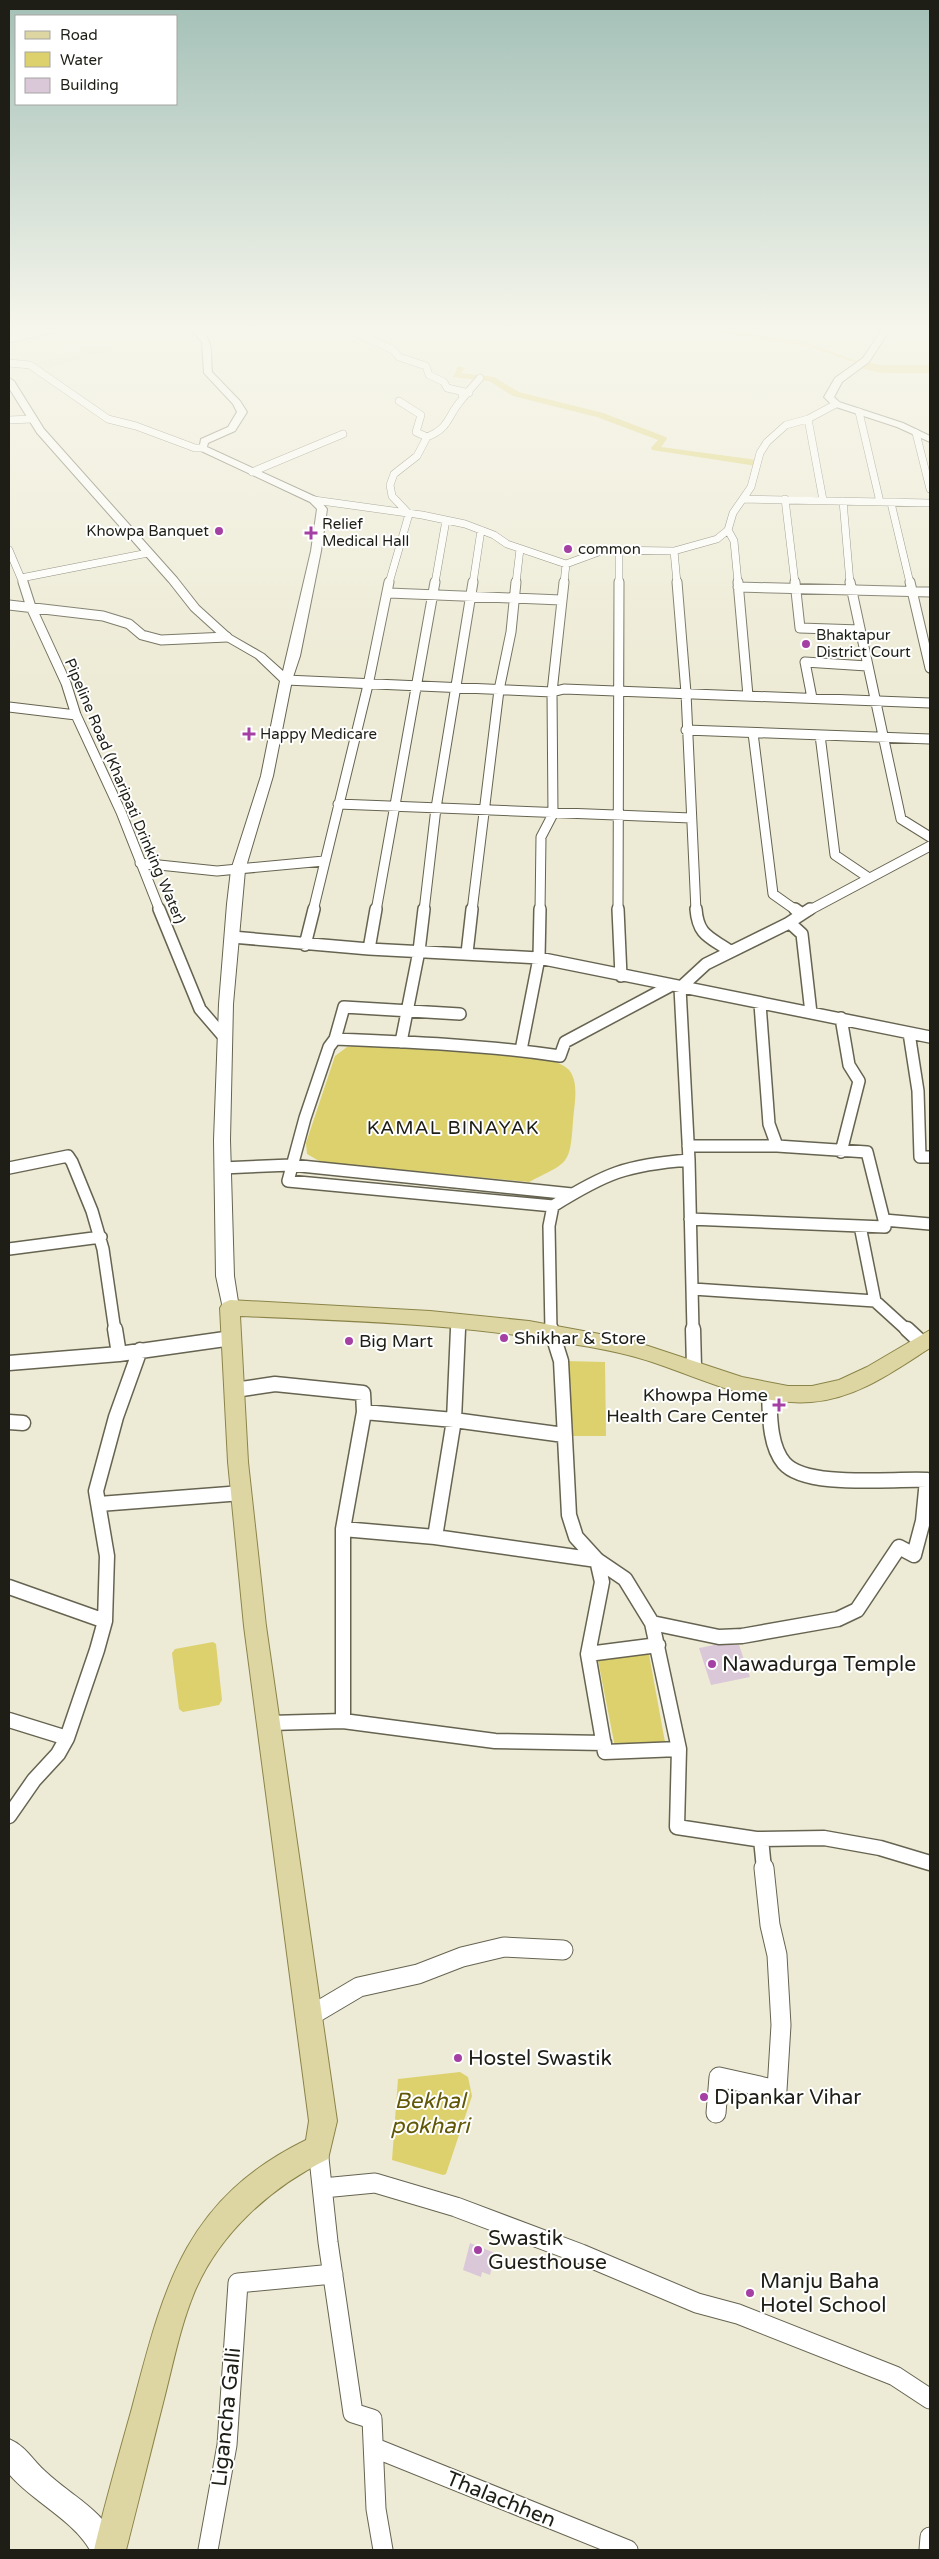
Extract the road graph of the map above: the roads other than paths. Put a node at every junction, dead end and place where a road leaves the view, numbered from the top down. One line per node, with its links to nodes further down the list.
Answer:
1 (54, 447): 28 (main road)
2 (193, 447): 9 (street)
3 (311, 447): 10 (street)
4 (422, 447): 20 (street)
5 (764, 447): 12 (street)
6 (813, 447): 15 (street)
7 (867, 447): 17 (street)
8 (920, 447): 11 (street)
9 (202, 448): 10 (main road)
10 (252, 472): 14 (main road)
11 (930, 489)
12 (743, 498): 13 (street); 23 (street)
13 (785, 499): 15 (street); 32 (street)
14 (314, 500): 20 (street); 48 (main road)
15 (822, 500): 16 (street)
16 (843, 501): 17 (street); 33 (street)
17 (880, 502): 18 (street)
18 (891, 503): 19 (street); 34 (street)
19 (930, 503)
20 (409, 514): 21 (street); 36 (street)
21 (446, 520): 22 (street); 37 (street)
22 (481, 530): 24 (street); 38 (street)
23 (728, 530): 27 (street); 31 (street)
24 (520, 549): 29 (street); 39 (street)
25 (619, 549): 27 (street); 29 (street); 53 (street)
26 (9, 550): 30 (street, Pipeline Road (Kharipati Drinking Water))
27 (674, 551): 55 (street)
28 (148, 553): 30 (street); 44 (main road)
29 (566, 564): 40 (street)
30 (21, 578): 42 (street, Pipeline Road (Kharipati Drinking Water))
31 (738, 587): 32 (street); 56 (street)
32 (797, 587): 33 (street); 43 (street)
33 (852, 589): 34 (street); 43 (street)
34 (913, 591): 35 (street); 45 (street)
35 (930, 592)
36 (389, 593): 37 (street); 49 (street)
37 (432, 594): 38 (street); 50 (street)
38 (470, 596): 39 (street); 51 (street)
39 (513, 599): 40 (street); 52 (street)
40 (561, 600): 54 (street)
41 (9, 605): 42 (street)
42 (31, 607): 44 (street); 61 (street, Pipeline Road (Kharipati Drinking Water))
43 (860, 630): 46 (street)
44 (228, 637): 48 (main road)
45 (927, 650): 47 (street)
46 (867, 666): 57 (street); 58 (street)
47 (930, 668)
48 (286, 680): 49 (street); 78 (main road)
49 (368, 685): 50 (street); 67 (street)
50 (418, 687): 51 (street); 68 (street)
51 (458, 688): 52 (street); 69 (street)
52 (499, 690): 54 (street); 70 (street)
53 (618, 691): 54 (street); 55 (street); 72 (street)
54 (552, 692): 71 (street)
55 (686, 693): 56 (street); 62 (street)
56 (748, 696): 57 (street)
57 (812, 698): 58 (street)
58 (874, 700): 59 (street); 65 (street)
59 (930, 703)
60 (9, 707): 61 (street)
61 (76, 715): 77 (street, Pipeline Road (Kharipati Drinking Water))
62 (686, 730): 63 (street); 73 (street)
63 (753, 733): 64 (street); 80 (street)
64 (820, 735): 65 (street); 79 (street)
65 (882, 737): 66 (street); 74 (street)
66 (930, 739)
67 (338, 804): 68 (street); 76 (street)
68 (393, 806): 69 (street); 84 (street)
69 (436, 808): 70 (street); 85 (street)
70 (485, 811): 71 (street); 87 (street)
71 (552, 814): 72 (street); 88 (street)
72 (619, 816): 73 (street); 89 (street)
73 (691, 818): 86 (street)
74 (930, 837)
75 (930, 846): 79 (street)
76 (324, 861): 78 (street); 83 (street)
77 (140, 863): 78 (street); 97 (street, Pipeline Road (Kharipati Drinking Water))
78 (238, 870): 82 (main road)
79 (869, 878): 80 (street)
80 (802, 914): 81 (street)
81 (790, 923): 86 (street); 93 (street)
82 (232, 937): 83 (street); 97 (main road)
83 (305, 945): 84 (street)
84 (368, 949): 85 (street)
85 (419, 951): 87 (street); 92 (street)
86 (730, 951): 90 (street)
87 (467, 953): 88 (street)
88 (539, 958): 89 (street); 101 (street)
89 (621, 976): 90 (street)
90 (675, 987): 91 (street); 101 (street); 102 (street)
91 (760, 1004): 93 (street); 103 (street)
92 (407, 1011): 94 (street); 99 (street); 100 (street)
93 (811, 1013): 95 (street)
94 (460, 1014)
95 (841, 1018): 96 (street); 104 (street)
96 (909, 1033): 98 (street); 105 (street)
97 (224, 1037): 109 (main road)
98 (930, 1037)
99 (335, 1039): 100 (street); 107 (street)
100 (401, 1042): 101 (street)
101 (521, 1050)
102 (688, 1146): 103 (street); 106 (street)
103 (777, 1146): 104 (street)
104 (841, 1152): 113 (street)
105 (930, 1157)
106 (689, 1160): 110 (street); 112 (street)
107 (292, 1165): 109 (street); 110 (street); 111 (street)
108 (9, 1168): 116 (street)
109 (222, 1168): 120 (main road)
110 (572, 1194): 111 (street)
111 (554, 1206): 122 (street)
112 (690, 1219): 115 (street); 118 (street)
113 (884, 1220): 114 (street); 115 (street)
114 (930, 1224)
115 (860, 1226): 119 (street)
116 (101, 1237): 117 (street); 126 (street)
117 (9, 1249)
118 (693, 1289): 119 (street); 128 (street)
119 (876, 1301): 124 (street)
120 (230, 1308): 121 (main road); 123 (main road)
121 (458, 1320): 122 (main road); 132 (street)
122 (551, 1333): 128 (main road); 135 (street)
123 (232, 1338): 125 (street); 129 (main road)
124 (926, 1341): 130 (main road)
125 (140, 1350): 126 (street); 137 (street)
126 (119, 1354): 127 (street)
127 (9, 1363)
128 (694, 1367): 130 (main road)
129 (235, 1390): 131 (street); 136 (main road)
130 (769, 1392): 143 (street)
131 (364, 1412): 132 (street); 138 (street)
132 (454, 1420): 135 (street); 139 (street)
133 (9, 1422): 134 (street)
134 (23, 1422)
135 (564, 1435): 140 (street)
136 (242, 1493): 137 (street); 148 (main road)
137 (99, 1504): 142 (street)
138 (343, 1529): 139 (street); 147 (street)
139 (435, 1536): 140 (street)
140 (597, 1560): 143 (street); 145 (street)
141 (9, 1587): 142 (street)
142 (105, 1621): 149 (street)
143 (652, 1623): 144 (street)
144 (658, 1645): 145 (street); 151 (street)
145 (588, 1654): 150 (street)
146 (9, 1720): 149 (street)
147 (343, 1721): 148 (street); 150 (street)
148 (270, 1723): 156 (main road)
149 (67, 1738): 152 (street)
150 (604, 1743): 151 (street)
151 (679, 1749): 153 (street)
152 (9, 1816)
153 (761, 1839): 154 (street); 157 (street)
154 (930, 1863)
155 (563, 1950): 156 (street)
156 (310, 2016): 158 (main road)
157 (716, 2113)
158 (318, 2149): 159 (street); 166 (main road)
159 (323, 2188): 160 (street); 161 (street)
160 (333, 2274): 162 (street); 167 (street, Ligancha Galli)
161 (930, 2399)
162 (374, 2448): 168 (street); 169 (street, Thalachhen)
163 (9, 2452): 165 (main road)
164 (930, 2537): 170 (street)
165 (104, 2550)
166 (110, 2550)
167 (208, 2550)
168 (383, 2550)
169 (628, 2550)
170 (929, 2550)

